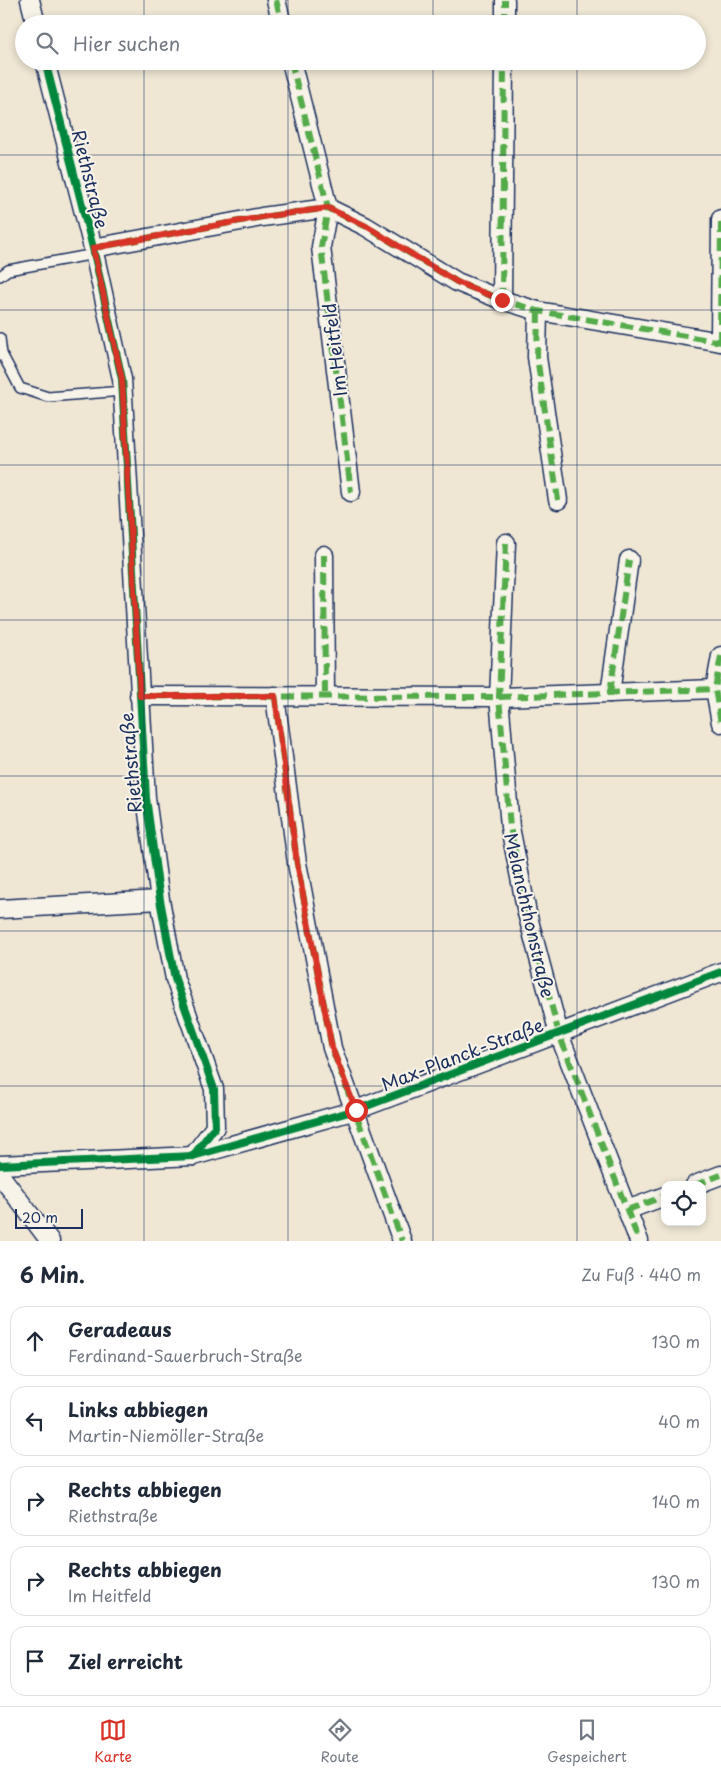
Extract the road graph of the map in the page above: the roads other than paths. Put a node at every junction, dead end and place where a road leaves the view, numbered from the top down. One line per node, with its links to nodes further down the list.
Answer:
1 (30, 0): 4 (street)
2 (276, 0): 5 (street)
3 (505, 0): 6 (street)
4 (34, 15)
5 (280, 15)
6 (505, 15)
7 (48, 70): 12 (street, Riethstraße)
8 (293, 70): 10 (street, Im Heitfeld)
9 (504, 70): 14 (street)
10 (328, 208): 12 (street); 14 (street); 19 (street, Im Heitfeld)
11 (721, 219): 17 (street)
12 (94, 251): 13 (lane); 18 (street, Riethstraße)
13 (0, 276)
14 (502, 300): 15 (street)
15 (538, 311): 17 (street); 20 (street)
16 (0, 338): 18 (lane)
17 (720, 342)
18 (123, 392): 27 (street, Riethstraße)
19 (351, 492)
20 (558, 500)
21 (506, 542): 30 (street, Melanchthonstraße)
22 (324, 555): 29 (street)
23 (629, 560): 26 (street)
24 (721, 656): 25 (street)
25 (715, 689): 26 (street); 31 (street)
26 (610, 693): 30 (street)
27 (140, 696): 28 (street); 32 (street, Riethstraße)
28 (275, 696): 29 (street); 36 (street)
29 (326, 696): 30 (street)
30 (499, 697): 35 (street, Melanchthonstraße)
31 (721, 723)
32 (160, 900): 33 (street); 37 (street, Riethstraße)
33 (0, 909)
34 (721, 972): 35 (street, Max-Planck-Straße)
35 (559, 1034): 36 (street, Max-Planck-Straße); 43 (street, Melanchthonstraße)
36 (356, 1110): 37 (street, Max-Planck-Straße); 45 (street)
37 (193, 1156): 38 (street, Max-Planck-Straße)
38 (0, 1165)
39 (721, 1175): 41 (street)
40 (0, 1176): 44 (street)
41 (705, 1181)
42 (661, 1197): 43 (street)
43 (627, 1210): 46 (street, Melanchthonstraße)
44 (50, 1241)
45 (402, 1241)
46 (639, 1241)

